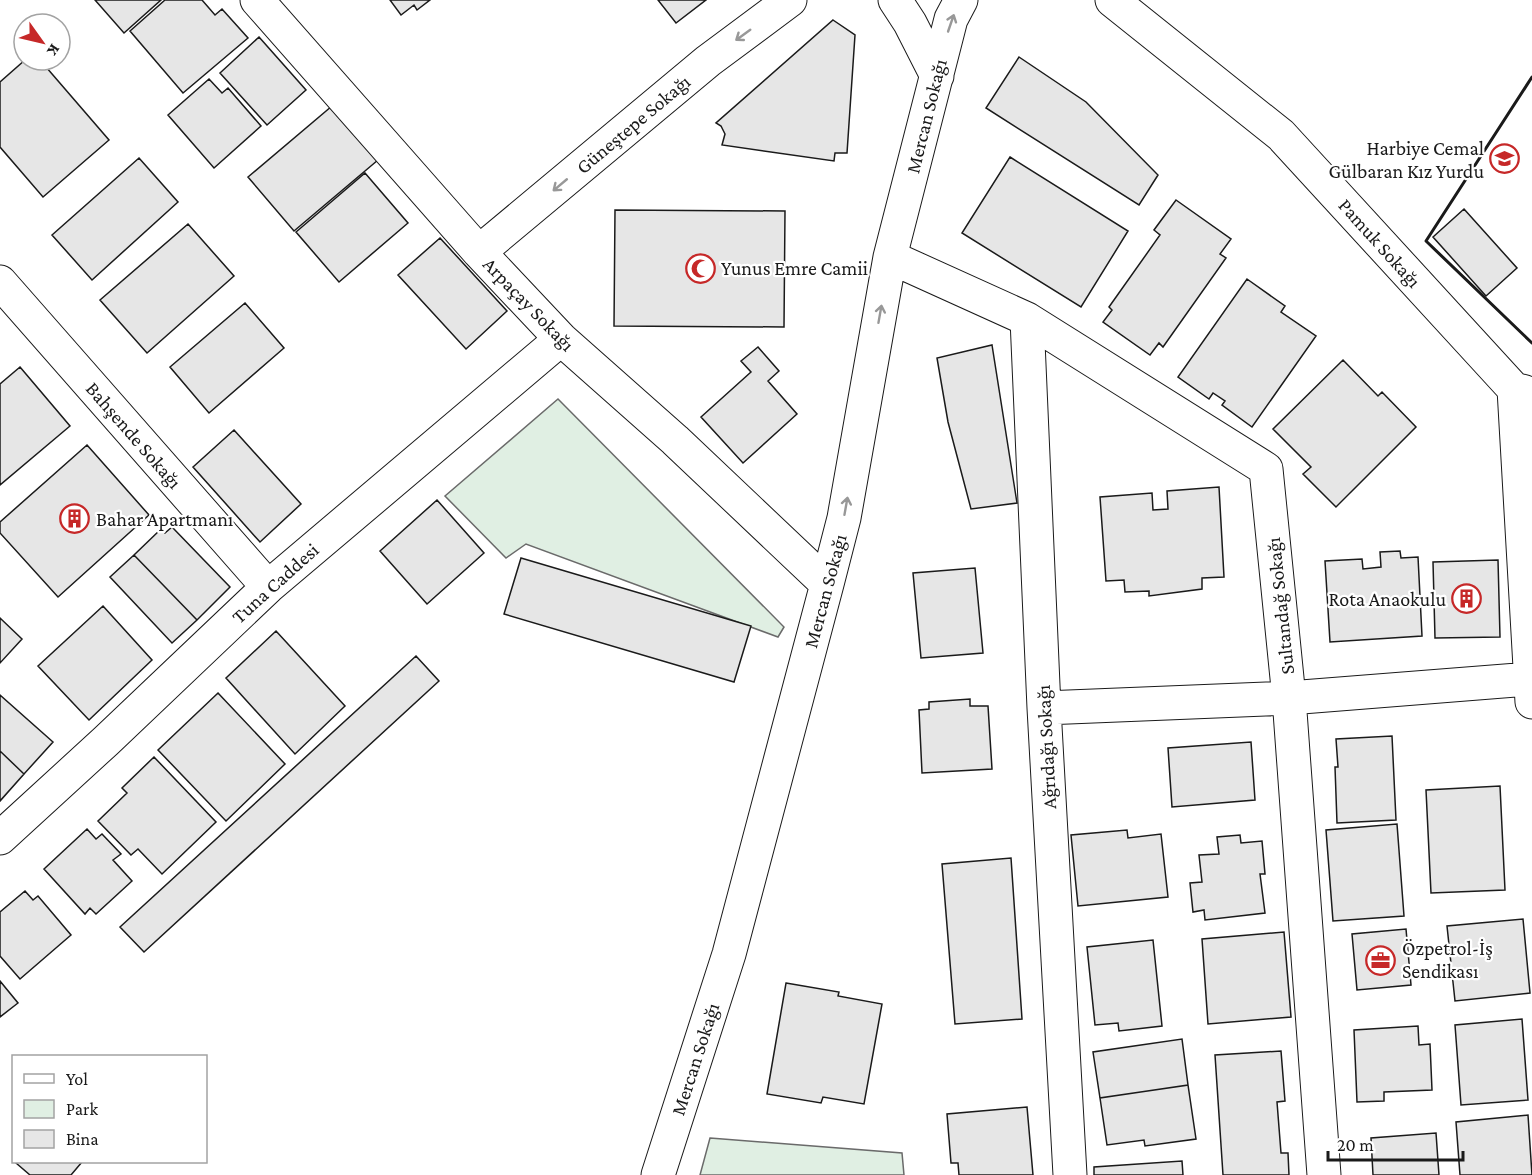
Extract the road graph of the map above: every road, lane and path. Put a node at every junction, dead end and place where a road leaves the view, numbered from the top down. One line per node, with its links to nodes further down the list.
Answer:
1 (257, 0): 7 (street, Arpaçay Sokağı)
2 (790, 0): 7 (street, Güneştepe Sokağı, one-way to 7)
3 (895, 0): 6 (street)
4 (962, 0): 6 (street, Mercan Sokağı, one-way to 4)
5 (1112, 0): 12 (street, Pamuk Sokağı)
6 (937, 76): 8 (street, Mercan Sokağı)
7 (479, 252): 11 (street, Arpaçay Sokağı)
8 (890, 257): 10 (street, Sultandağ Sokağı); 13 (street, Mercan Sokağı, one-way to 8)
9 (0, 282): 14 (street, Bahşende Sokağı)
10 (1027, 319): 16 (street, Sultandağ Sokağı); 17 (street, Ağrıdağı Sokağı)
11 (561, 339): 13 (street, Arpaçay Sokağı); 14 (street, Tuna Caddesi)
12 (1523, 393): 15 (street)
13 (827, 584): 19 (street, Mercan Sokağı)
14 (268, 587): 18 (street, Tuna Caddesi)
15 (1531, 690): 16 (street)
16 (1289, 698): 17 (street); 21 (street, Sultandağ Sokağı)
17 (1044, 708): 20 (street, Ağrıdağı Sokağı)
18 (0, 838)
19 (658, 1175)
20 (1070, 1175)
21 (1324, 1175)

